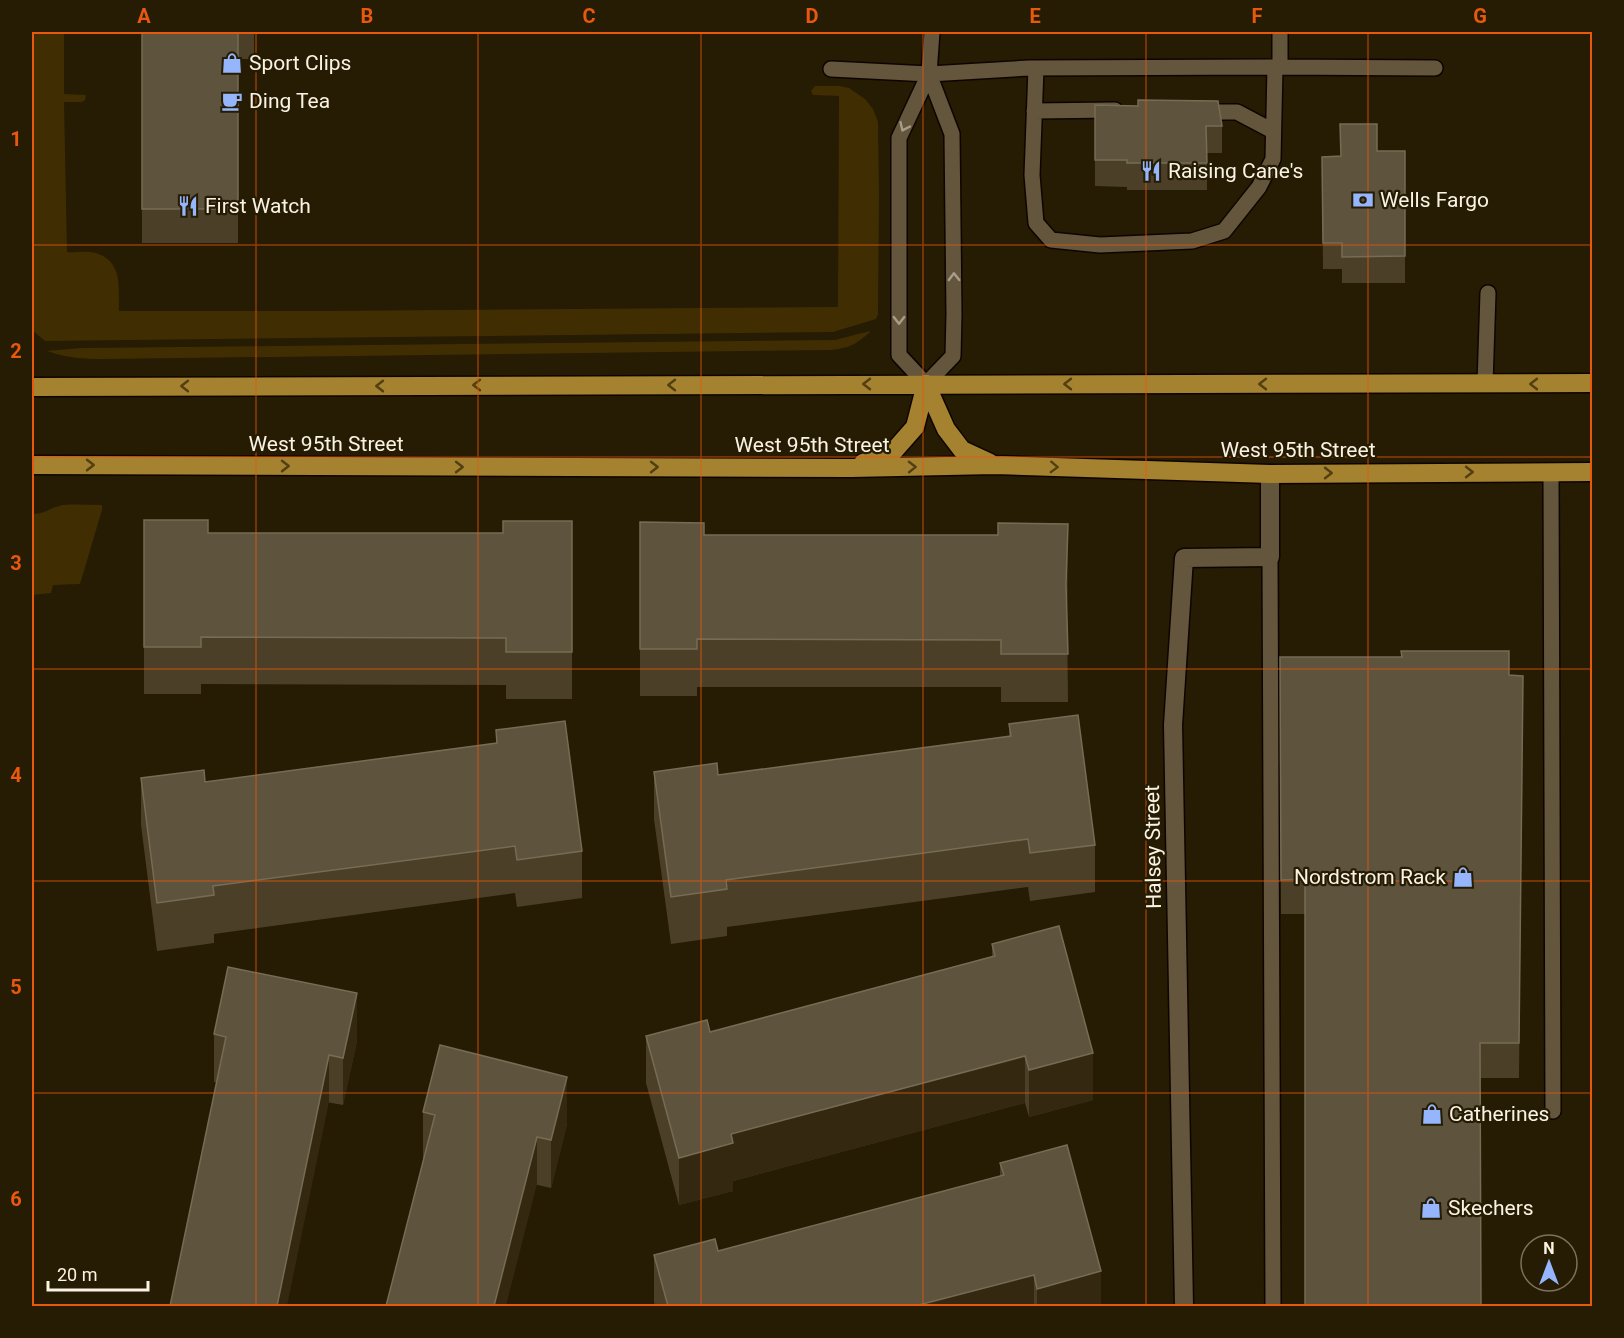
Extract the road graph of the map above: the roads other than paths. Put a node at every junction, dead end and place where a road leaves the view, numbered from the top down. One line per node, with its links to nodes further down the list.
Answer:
1 (932, 32): 7 (lane)
2 (1280, 32): 3 (lane)
3 (1277, 67): 4 (lane); 5 (lane); 11 (lane)
4 (1036, 68): 7 (lane); 9 (lane)
5 (1435, 68)
6 (831, 69): 7 (lane)
7 (929, 74): 14 (lane, one-way to 7); 14 (lane, one-way to 14)
8 (1132, 110): 9 (lane)
9 (1034, 111): 11 (lane)
10 (1187, 111): 11 (lane)
11 (1273, 131)
12 (1488, 293): 15 (lane)
13 (1593, 383): 15 (main road, one-way to 15)
14 (926, 384): 15 (main road, one-way to 14); 16 (main road, one-way to 16); 18 (main road); 19 (main road)
15 (1485, 384)
16 (32, 387)
17 (32, 465): 19 (main road, West 95th Street, one-way to 19)
18 (995, 465): 19 (main road, West 95th Street, one-way to 18); 22 (main road, West 95th Street, one-way to 22)
19 (851, 468)
20 (1551, 472): 21 (main road, West 95th Street); 22 (main road, West 95th Street, one-way to 20); 24 (lane)
21 (1593, 472)
22 (1270, 474): 23 (street)
23 (1270, 558): 25 (street, Halsey Street); 26 (lane)
24 (1553, 1111)
25 (1184, 1306)
26 (1273, 1306)

